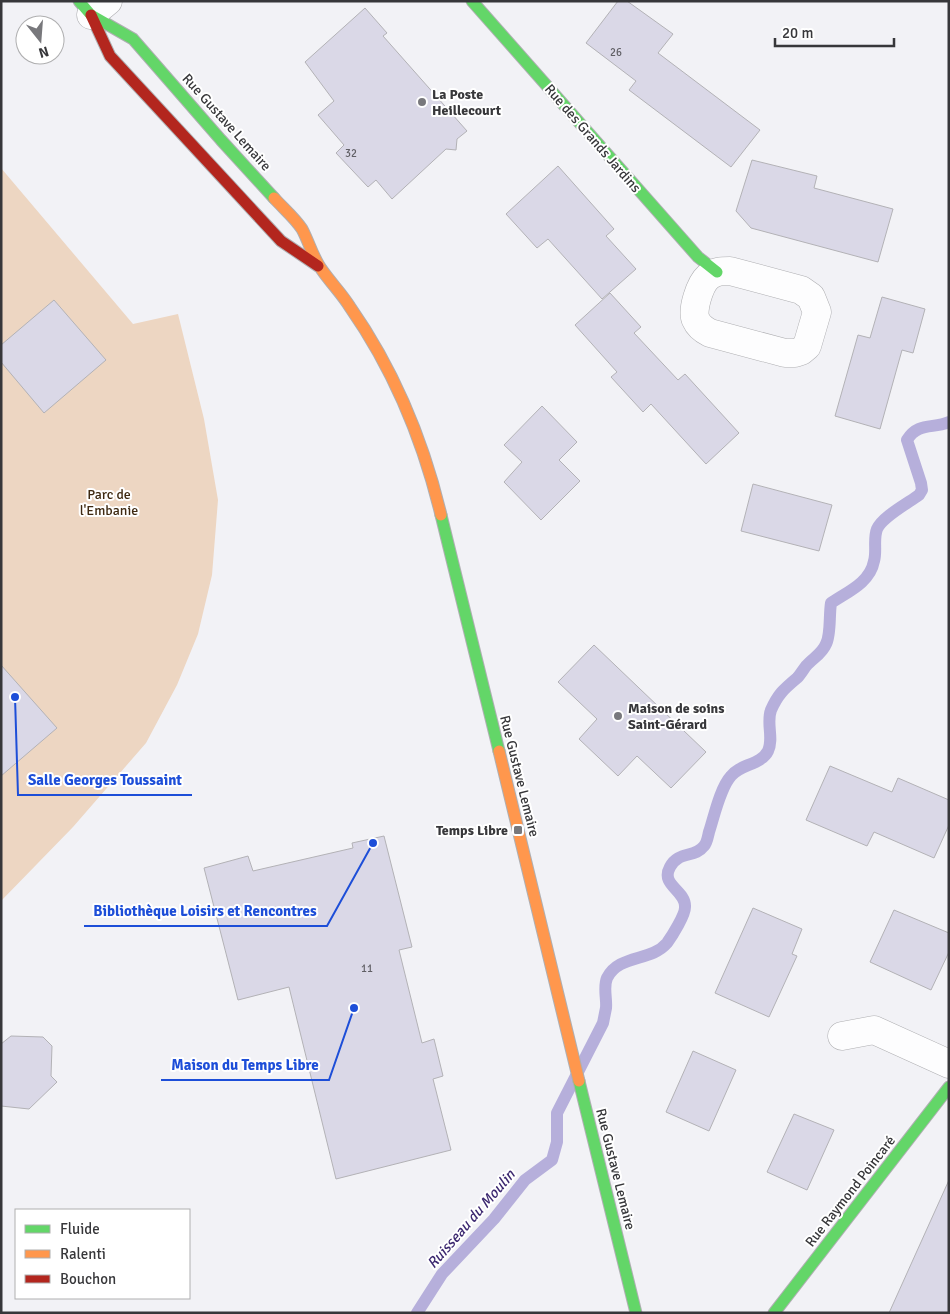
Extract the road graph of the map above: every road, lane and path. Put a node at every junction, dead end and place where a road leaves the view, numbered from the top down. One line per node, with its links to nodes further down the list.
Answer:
1 (472, 1): 4 (street, Rue des Grands Jardins)
2 (93, 6): 3 (street, Rue Gustave Lemaire); 3 (street, Rue Gustave Lemaire)
3 (321, 268): 8 (street, Rue Gustave Lemaire)
4 (717, 272)
5 (842, 1036): 6 (street)
6 (949, 1064)
7 (949, 1087): 9 (street, Rue Raymond Poincaré)
8 (636, 1313)
9 (774, 1313)

